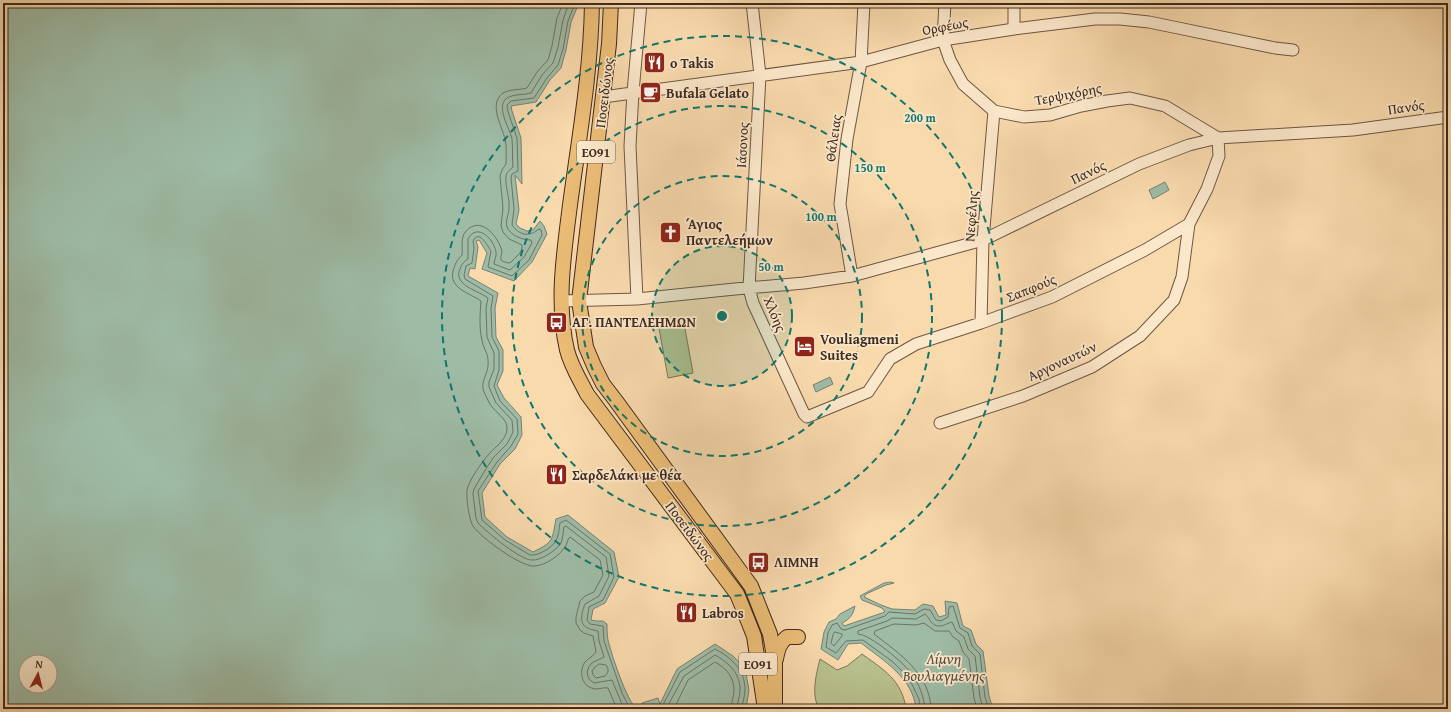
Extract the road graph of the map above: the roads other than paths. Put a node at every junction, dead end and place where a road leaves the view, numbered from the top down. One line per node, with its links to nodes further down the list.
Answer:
1 (592, 3): 23 (main road, Ποσειδώνος / ΕΟ91)
2 (611, 3): 14 (main road, Ποσειδώνος / ΕΟ91)
3 (641, 3): 13 (street)
4 (752, 3): 12 (street, Ιάσονος)
5 (864, 3): 11 (street, Θάλειας)
6 (945, 3): 9 (street, Τερψιχόρης)
7 (1014, 3): 8 (street)
8 (1014, 29): 9 (street, Ορφέως); 10 (street, Ορφέως)
9 (943, 40): 11 (street, Ορφέως); 15 (street, Τερψιχόρης)
10 (1293, 50)
11 (861, 62): 12 (street, Ορφέως); 20 (street, Θάλειας)
12 (760, 75): 13 (street, Ορφέως); 21 (street, Ιάσονος)
13 (633, 92): 14 (street, Ορφέως); 22 (street)
14 (603, 97): 24 (main road, Ποσειδώνος / ΕΟ91)
15 (994, 111): 17 (street, Τερψιχόρης); 19 (street, Νεφέλης)
16 (1448, 117): 17 (street, Πανός)
17 (1218, 138): 18 (street); 19 (street, Πανός)
18 (1189, 224): 25 (street, Σαπφούς); 27 (street, Αργοναυτών)
19 (984, 240): 20 (street, Πανός); 25 (street, Νεφέλης)
20 (852, 276): 21 (street, Πανός)
21 (749, 288): 22 (street); 26 (street, Χλόης)
22 (637, 299): 24 (street)
23 (561, 301): 24 (street); 29 (main road, Ποσειδώνος / ΕΟ91)
24 (579, 301): 28 (main road, Ποσειδώνος / ΕΟ91)
25 (981, 323): 26 (street, Σαπφούς)
26 (807, 417)
27 (940, 423)
28 (764, 617): 29 (main road); 31 (main road, Ποσειδώνος / ΕΟ91)
29 (748, 619): 32 (main road, Ποσειδώνος / ΕΟ91)
30 (798, 637): 31 (main road)
31 (775, 662): 33 (main road, Ποσειδώνος / ΕΟ91)
32 (765, 709)
33 (775, 709)

